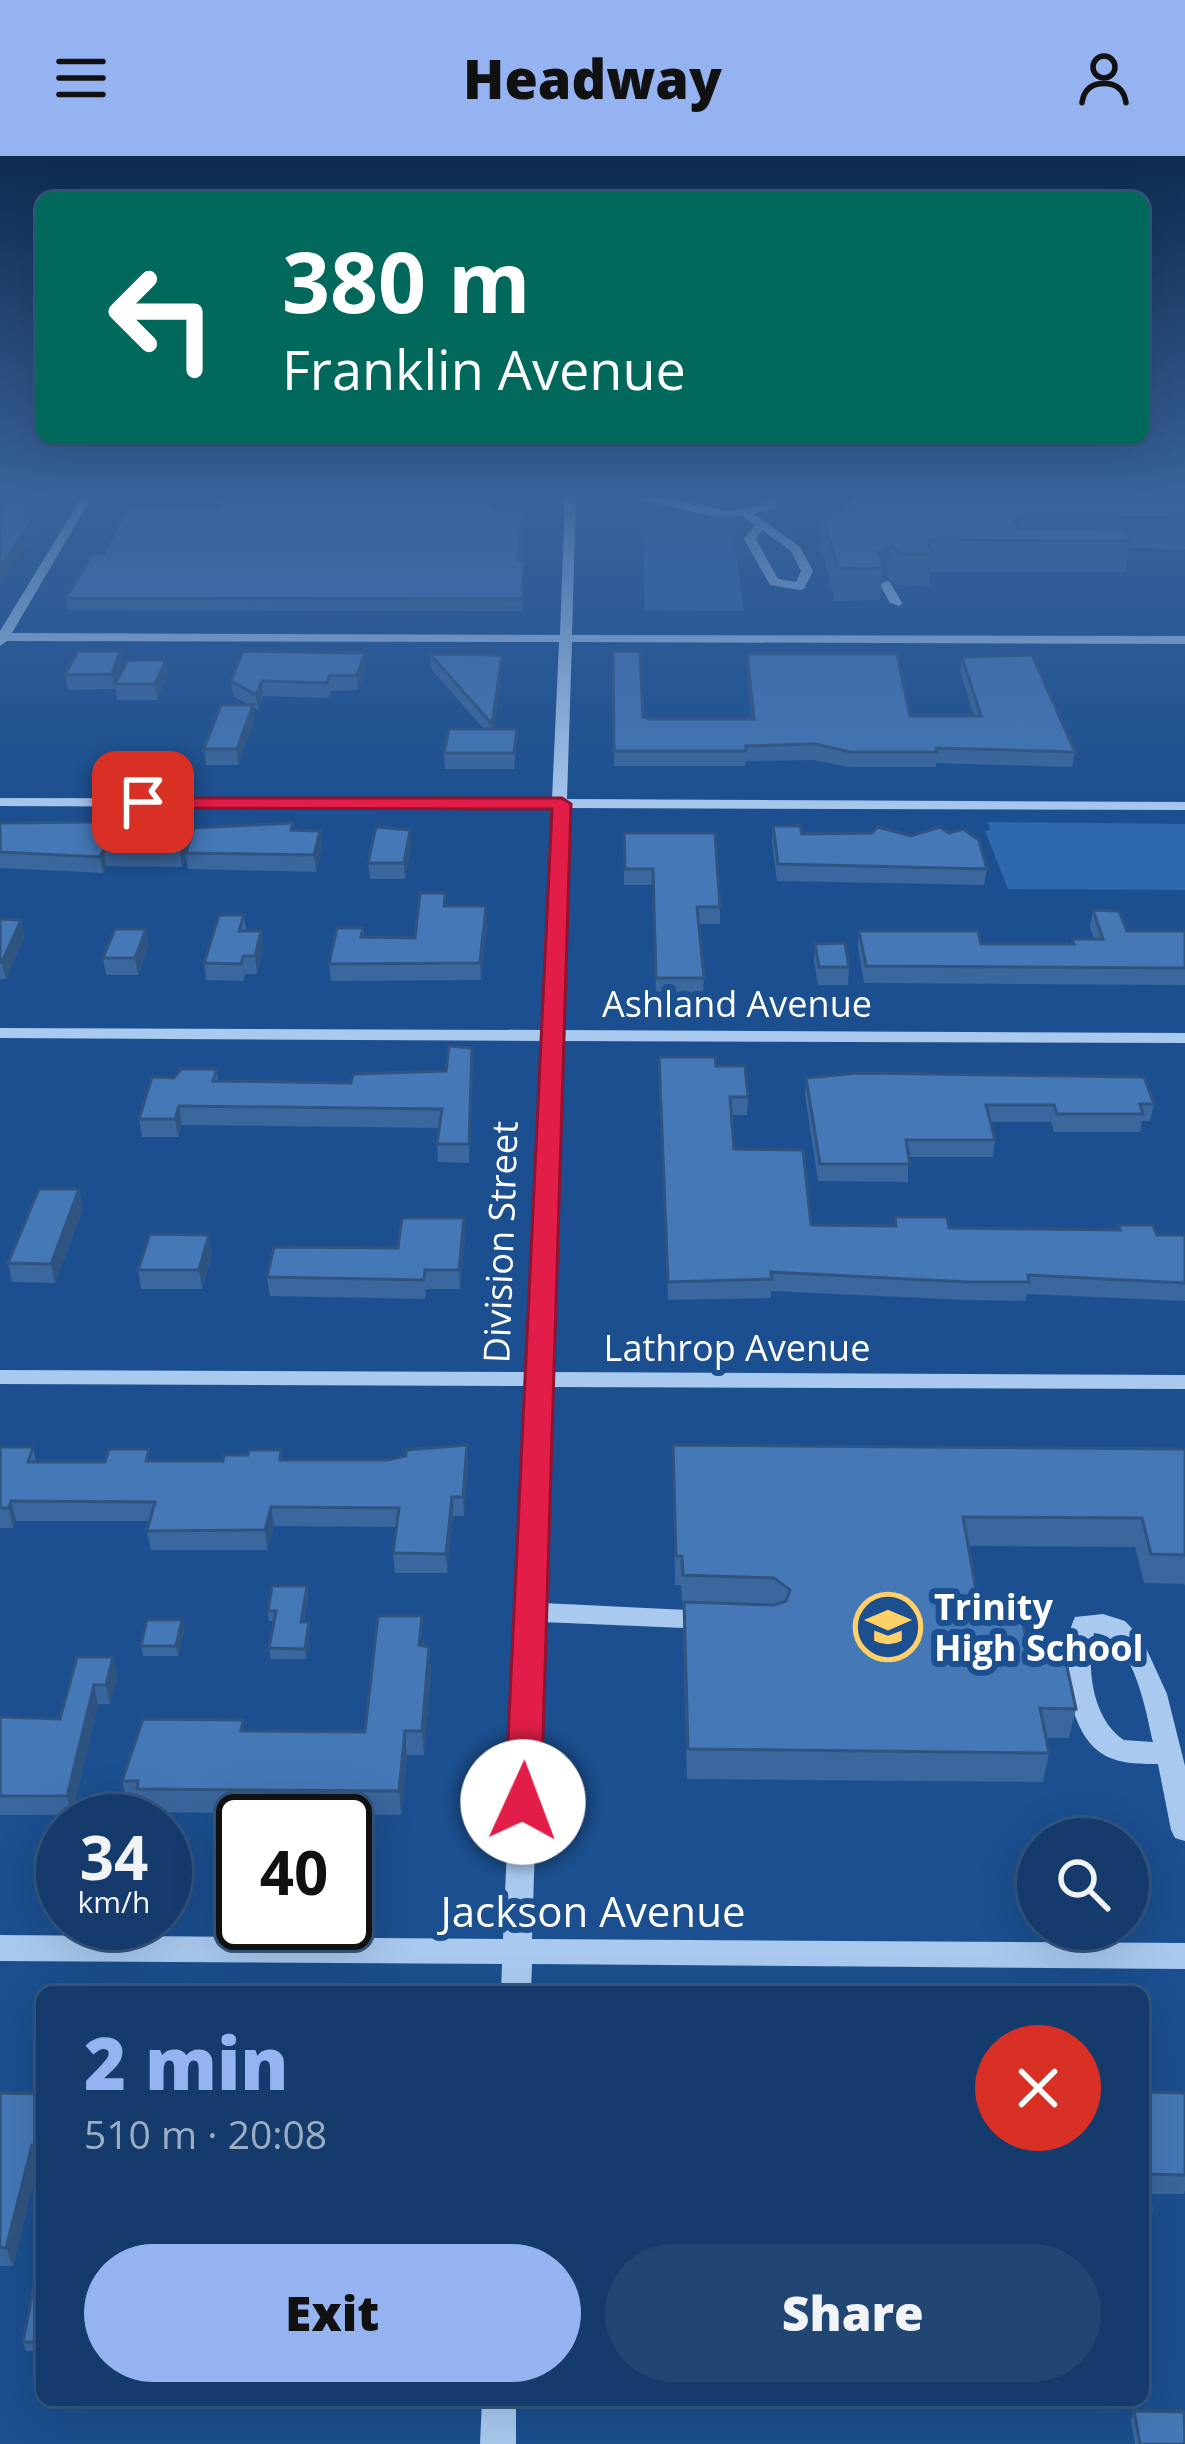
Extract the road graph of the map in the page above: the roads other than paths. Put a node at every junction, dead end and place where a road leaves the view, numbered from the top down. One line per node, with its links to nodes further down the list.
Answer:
1 (23, 602): 4 (street)
2 (569, 602): 3 (street, Division Street)
3 (568, 638): 4 (street); 5 (street); 7 (street, Division Street)
4 (1, 639)
5 (1185, 640)
6 (0, 802): 7 (street)
7 (562, 804): 8 (street); 10 (street, Division Street)
8 (1185, 806)
9 (0, 1033): 10 (street, Ashland Avenue)
10 (549, 1036): 11 (street, Ashland Avenue); 13 (street, Division Street)
11 (1185, 1038)
12 (0, 1376): 13 (street, Lathrop Avenue)
13 (538, 1379): 14 (street, Lathrop Avenue); 15 (street, Division Street)
14 (1185, 1382)
15 (530, 1612): 16 (street); 20 (street, Division Street)
16 (730, 1620)
17 (1166, 1753): 17 (street); 18 (street)
18 (1185, 1830)
19 (0, 1948): 20 (street, Jackson Avenue)
20 (518, 1952): 21 (street, Jackson Avenue); 22 (street, Division Street)
21 (1185, 1956)
22 (516, 1986)
23 (500, 2406): 24 (street)
24 (498, 2444)

